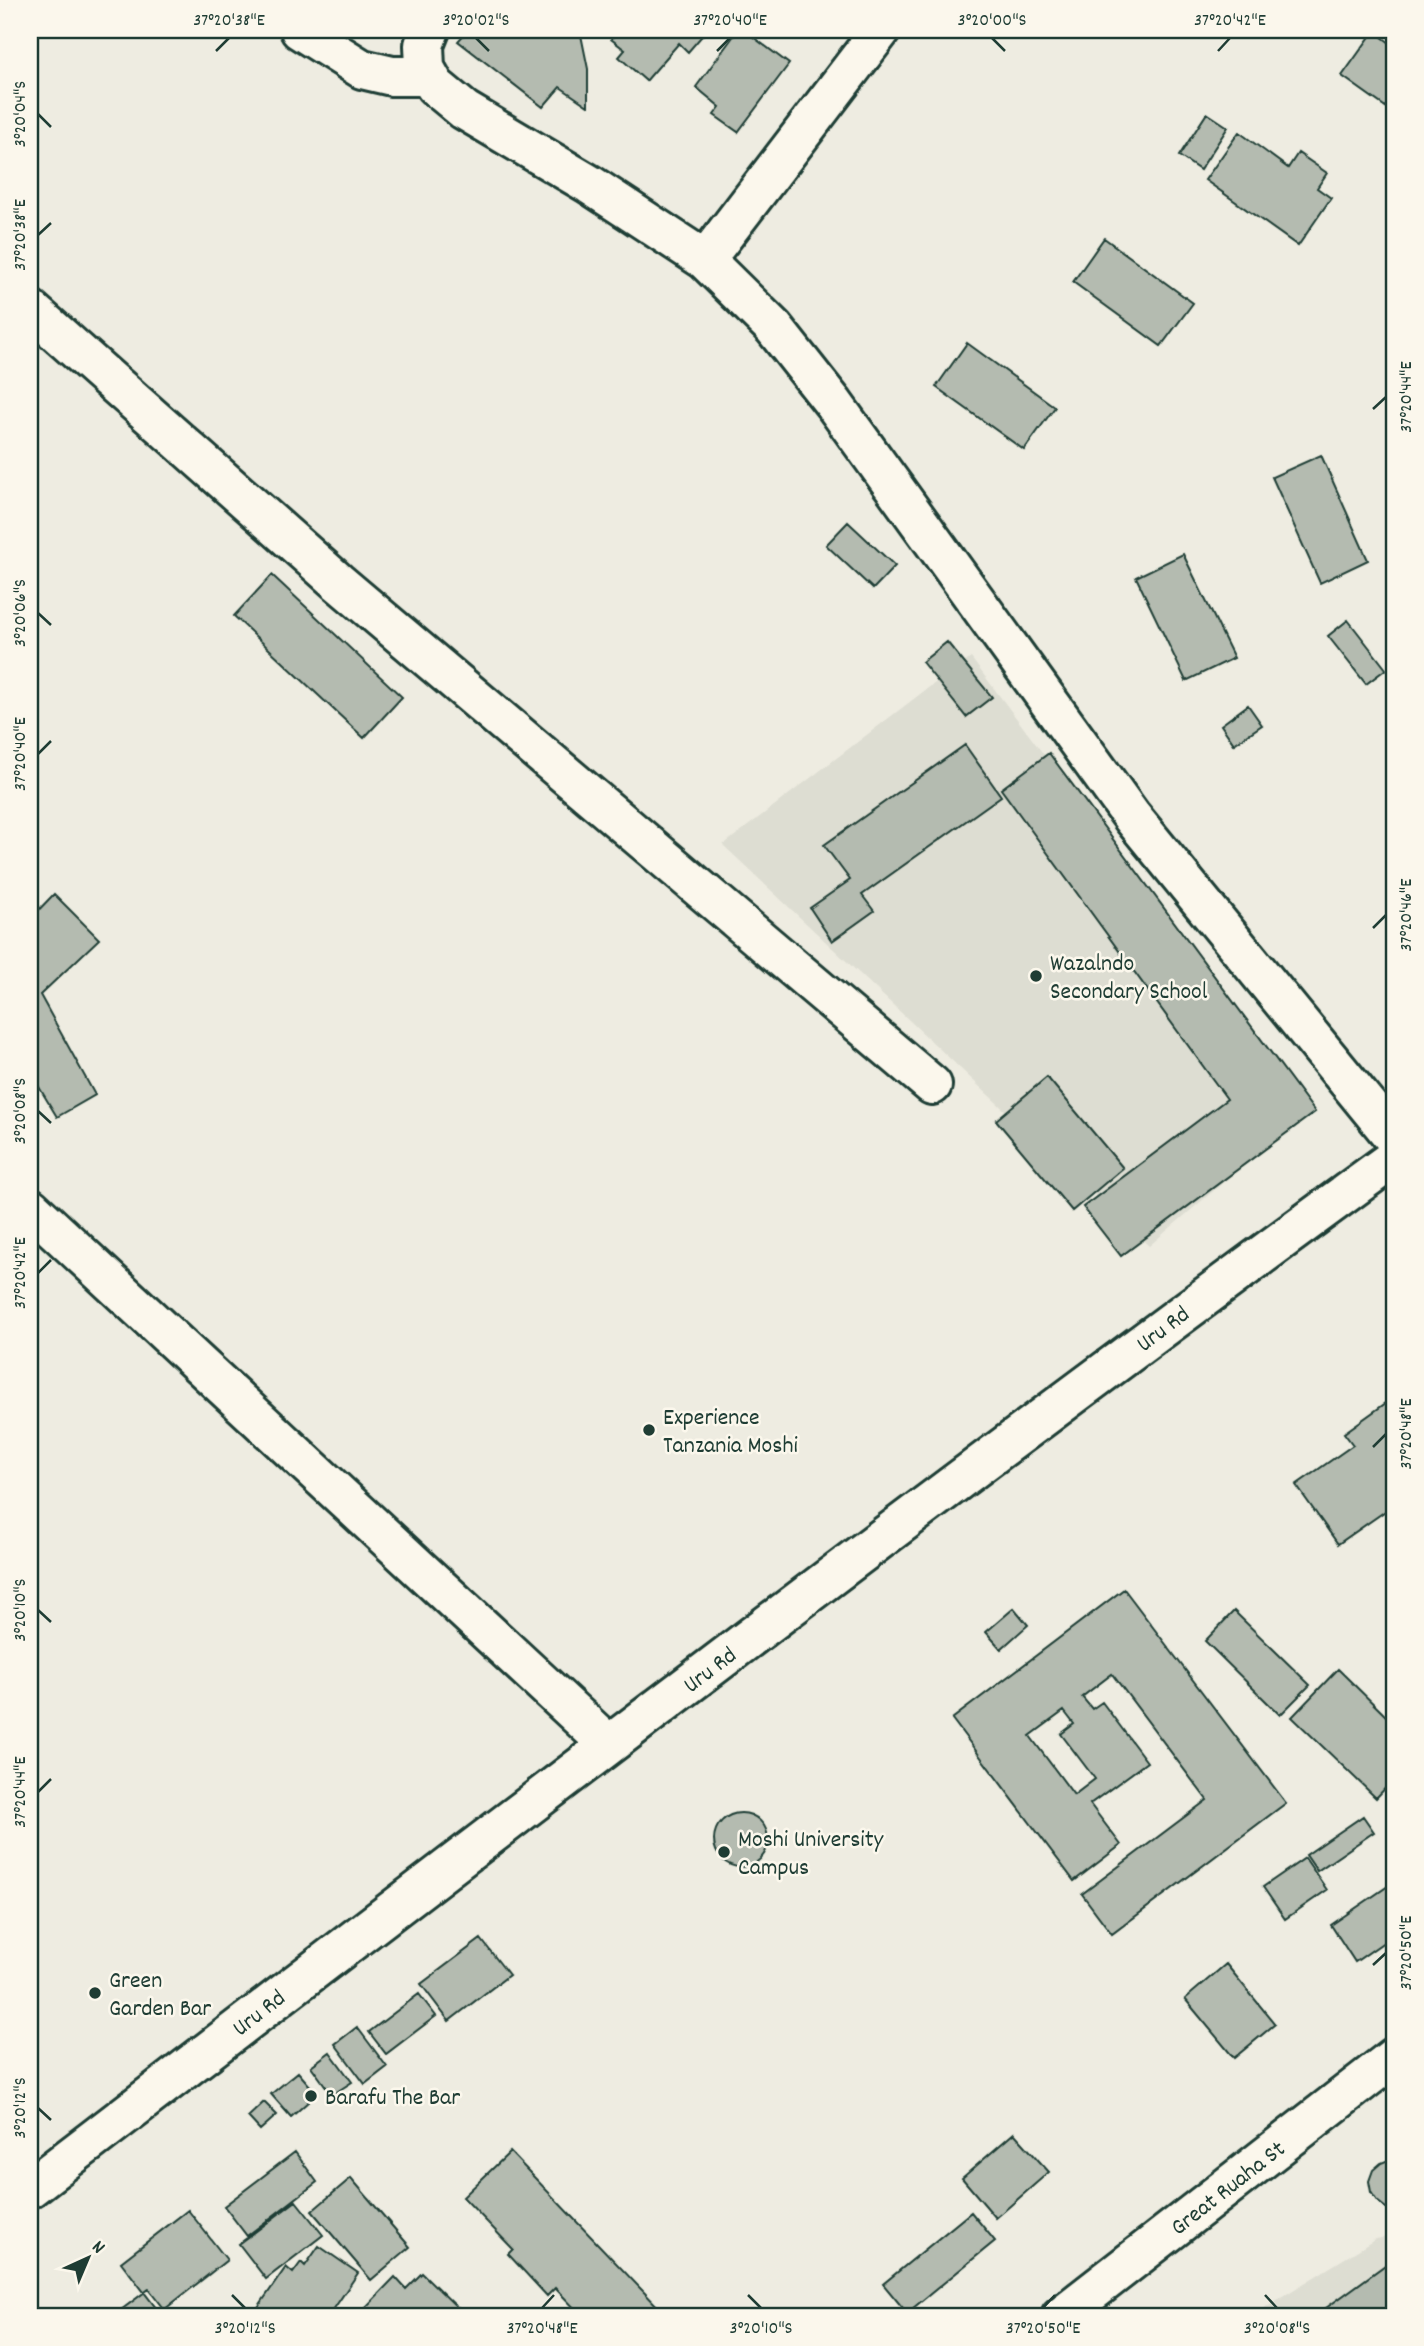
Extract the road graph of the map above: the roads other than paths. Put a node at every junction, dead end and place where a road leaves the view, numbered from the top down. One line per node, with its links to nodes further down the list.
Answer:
1 (300, 30): 4 (street)
2 (430, 30): 4 (street)
3 (881, 30): 5 (street)
4 (429, 76): 5 (street)
5 (705, 260): 8 (street)
6 (30, 309): 7 (street)
7 (932, 1085)
8 (1394, 1138)
9 (1394, 1158): 11 (street, Uru Rd)
10 (30, 1207): 11 (street)
11 (608, 1744): 13 (street, Uru Rd)
12 (1394, 2057): 14 (street, Great Ruaha St)
13 (30, 2188)
14 (1060, 2316)

